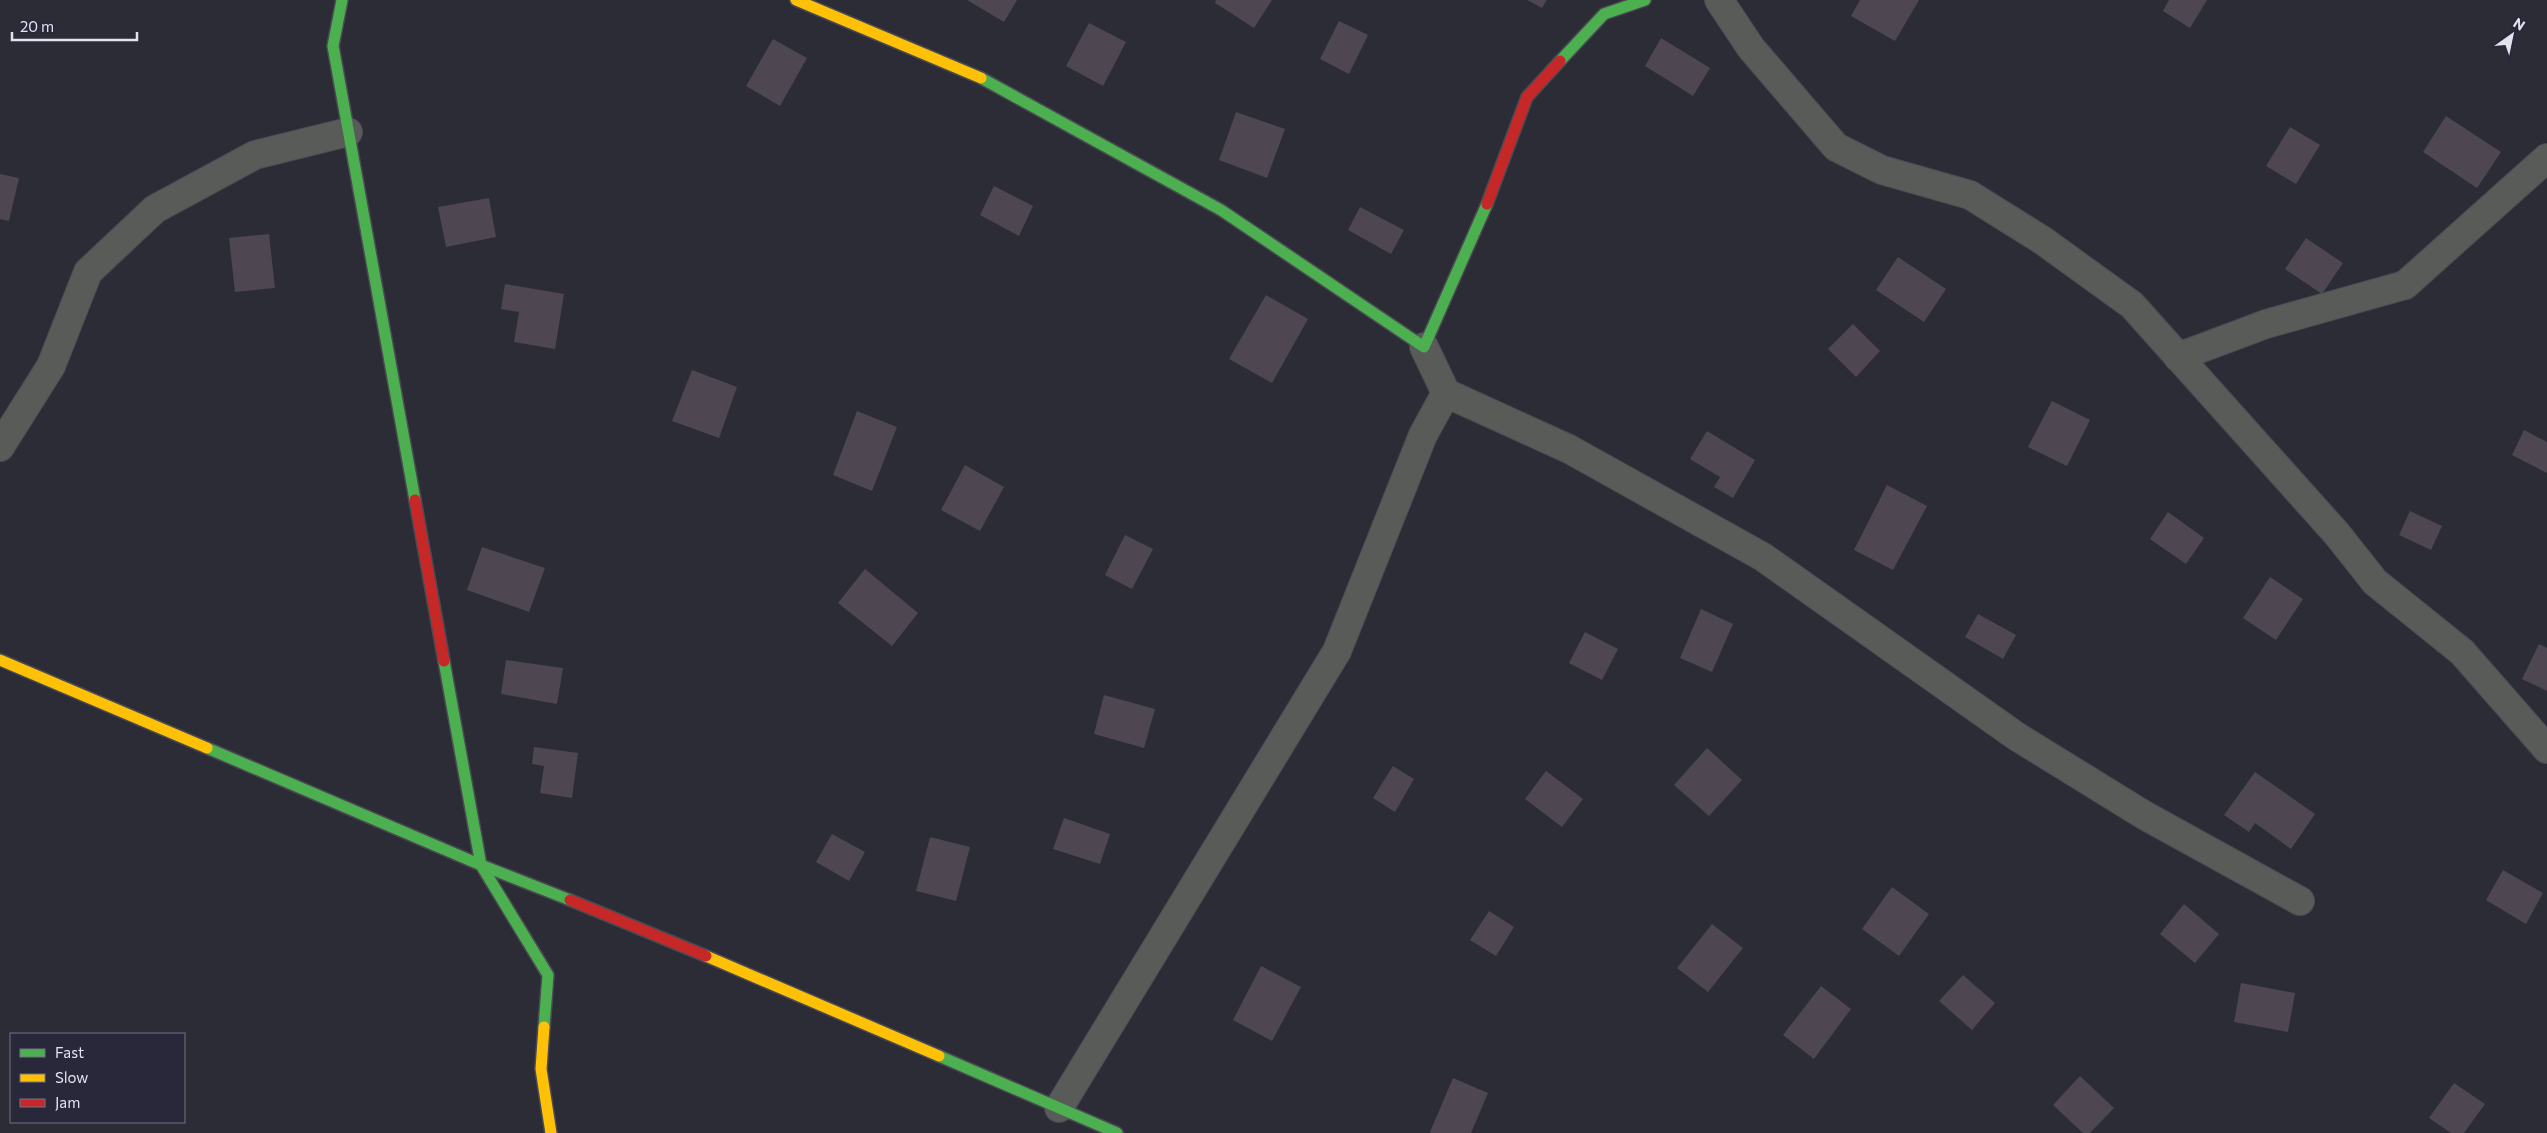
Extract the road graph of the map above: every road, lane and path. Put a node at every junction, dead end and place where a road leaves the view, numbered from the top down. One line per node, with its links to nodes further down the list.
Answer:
1 (342, 0): 5 (street)
2 (796, 0): 7 (street)
3 (1645, 0): 7 (street)
4 (1719, 0): 8 (street)
5 (348, 132): 10 (street); 13 (street)
6 (2547, 158): 8 (street)
7 (1424, 347): 9 (street)
8 (2178, 357): 12 (street)
9 (1446, 393): 14 (street); 15 (street)
10 (0, 446)
11 (0, 660): 13 (street)
12 (2547, 749)
13 (481, 865): 15 (street); 16 (street)
14 (2300, 901)
15 (1059, 1108): 17 (street)
16 (550, 1133)
17 (1117, 1133)

